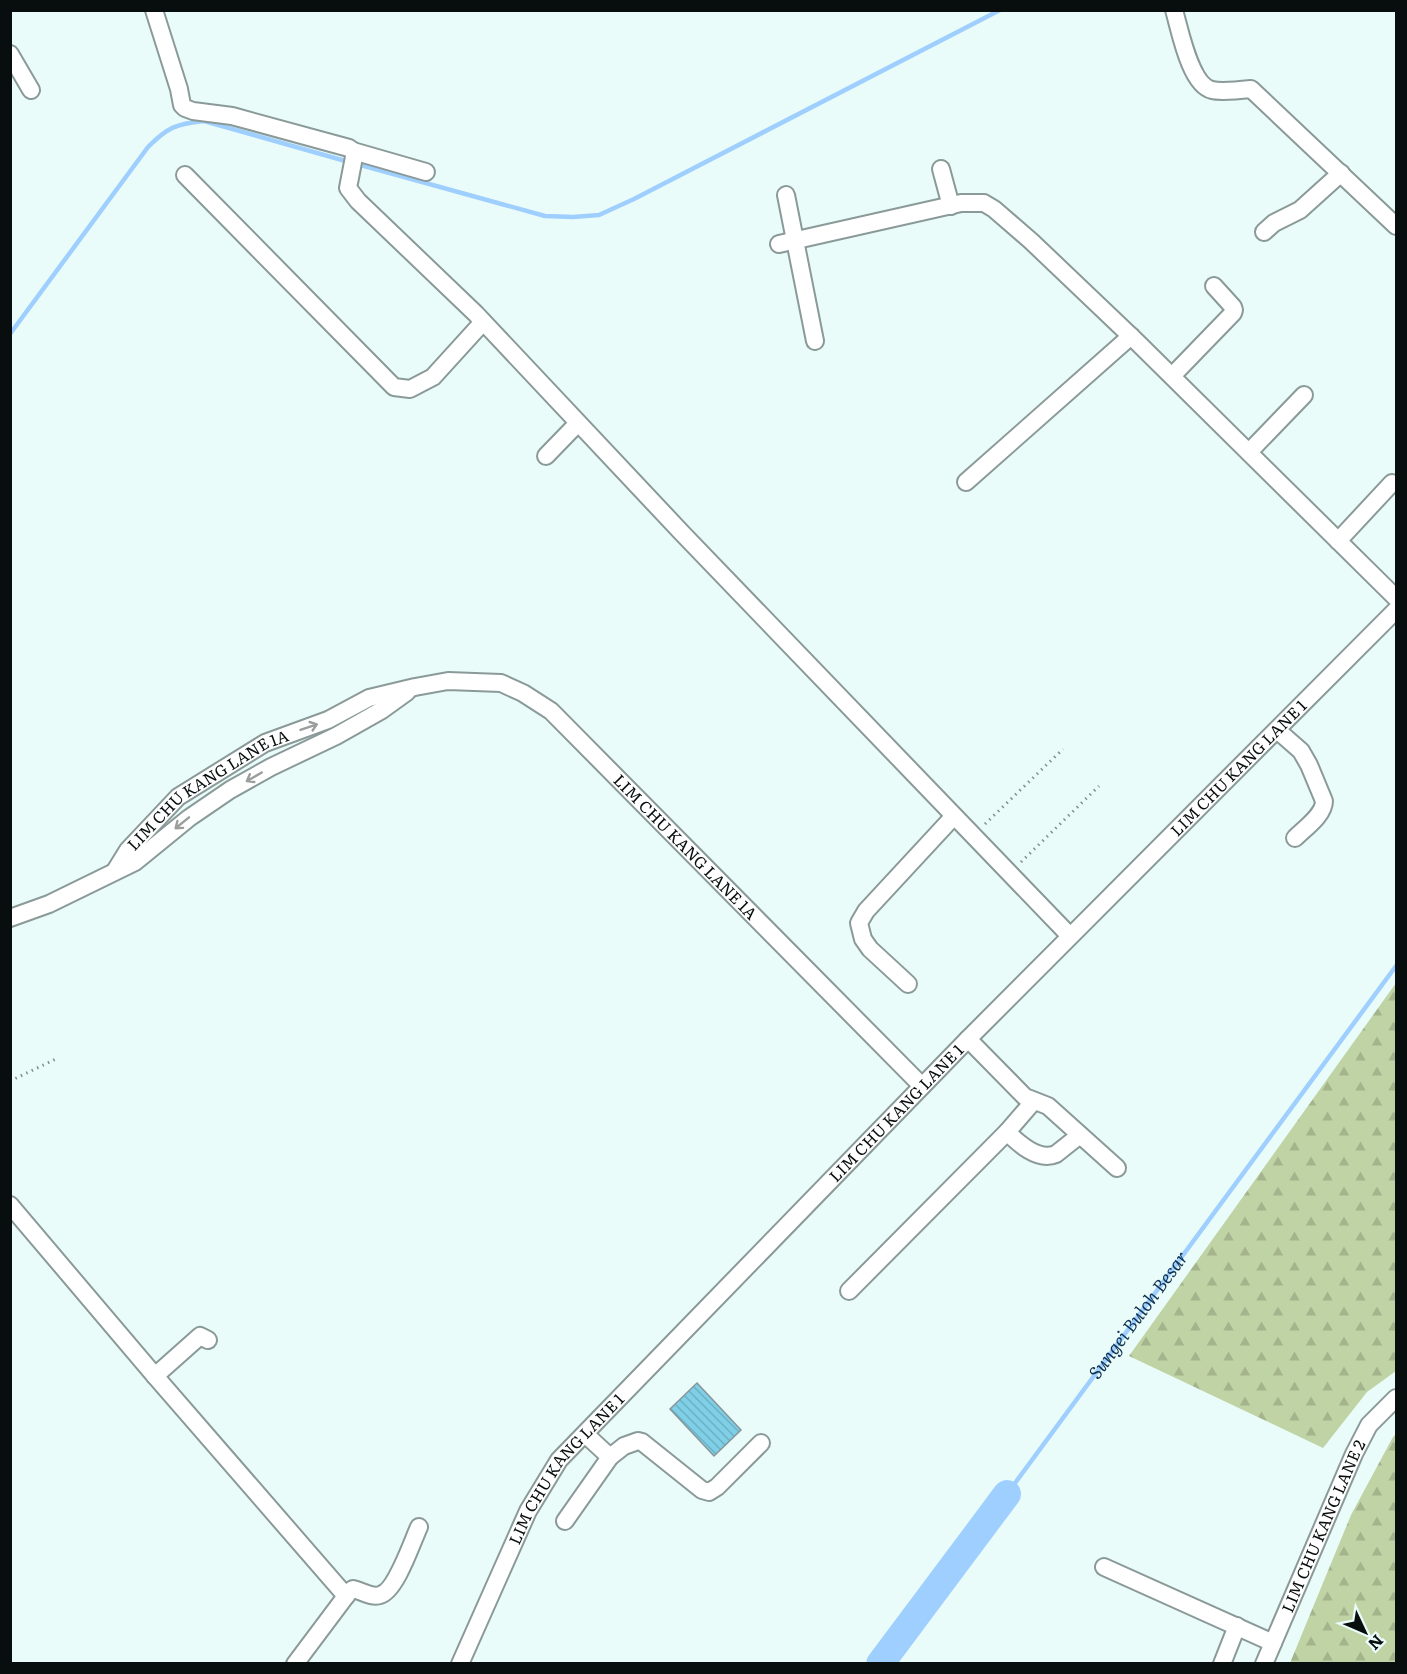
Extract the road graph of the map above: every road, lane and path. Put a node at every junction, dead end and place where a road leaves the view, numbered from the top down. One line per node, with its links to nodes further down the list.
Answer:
1 (154, 10): 5 (street)
2 (1174, 10): 8 (street)
3 (10, 54): 4 (street)
4 (31, 90)
5 (353, 154): 7 (street); 16 (street)
6 (941, 169): 11 (street)
7 (426, 172)
8 (1341, 173): 12 (street); 13 (street)
9 (185, 175): 16 (street)
10 (786, 195): 14 (street)
11 (951, 206): 14 (street); 17 (street)
12 (1396, 226)
13 (1264, 232)
14 (787, 242): 18 (street)
15 (1214, 286): 19 (street)
16 (483, 322): 21 (street)
17 (1131, 336): 19 (street); 24 (street)
18 (816, 341)
19 (1172, 376): 22 (street)
20 (1304, 395): 22 (street)
21 (578, 423): 23 (street); 33 (street)
22 (1249, 452): 26 (street)
23 (546, 456)
24 (966, 482)
25 (1392, 483): 26 (street)
26 (1338, 541): 27 (street)
27 (1396, 598)
28 (1396, 610): 30 (street, LIM CHU KANG LANE 1)
29 (415, 687): 36 (street, LIM CHU KANG LANE 1A, one-way to 36); 36 (street, LIM CHU KANG LANE 1A, one-way to 29); 44 (street, LIM CHU KANG LANE 1A)
30 (1277, 730): 35 (street); 39 (street, LIM CHU KANG LANE 1)
31 (1063, 749): 34 (path)
32 (1099, 786): 37 (path)
33 (954, 816): 34 (street); 40 (street)
34 (973, 836): 37 (street)
35 (1295, 838)
36 (115, 871): 38 (street, LIM CHU KANG LANE 1A)
37 (1009, 874): 39 (street)
38 (10, 918)
39 (1070, 936): 41 (street, LIM CHU KANG LANE 1)
40 (908, 984)
41 (968, 1039): 44 (street, LIM CHU KANG LANE 1); 45 (street)
42 (58, 1058): 43 (path)
43 (10, 1081)
44 (922, 1086): 54 (street, LIM CHU KANG LANE 1)
45 (1033, 1102): 46 (street); 47 (street)
46 (1007, 1132): 47 (street); 50 (street)
47 (1080, 1135): 48 (street)
48 (1117, 1168)
49 (10, 1205): 52 (street)
50 (849, 1290)
51 (208, 1340): 52 (street)
52 (155, 1376): 60 (street)
53 (1396, 1398): 62 (street, LIM CHU KANG LANE 2)
54 (585, 1434): 56 (street); 64 (street, LIM CHU KANG LANE 1)
55 (761, 1443): 56 (street)
56 (610, 1457): 57 (street)
57 (565, 1521)
58 (419, 1527): 60 (street)
59 (1104, 1567): 61 (street)
60 (346, 1596): 63 (street)
61 (1237, 1626): 62 (street); 65 (street)
62 (1273, 1642): 66 (street, LIM CHU KANG LANE 2)
63 (294, 1664)
64 (460, 1664)
65 (1222, 1664)
66 (1264, 1664)

